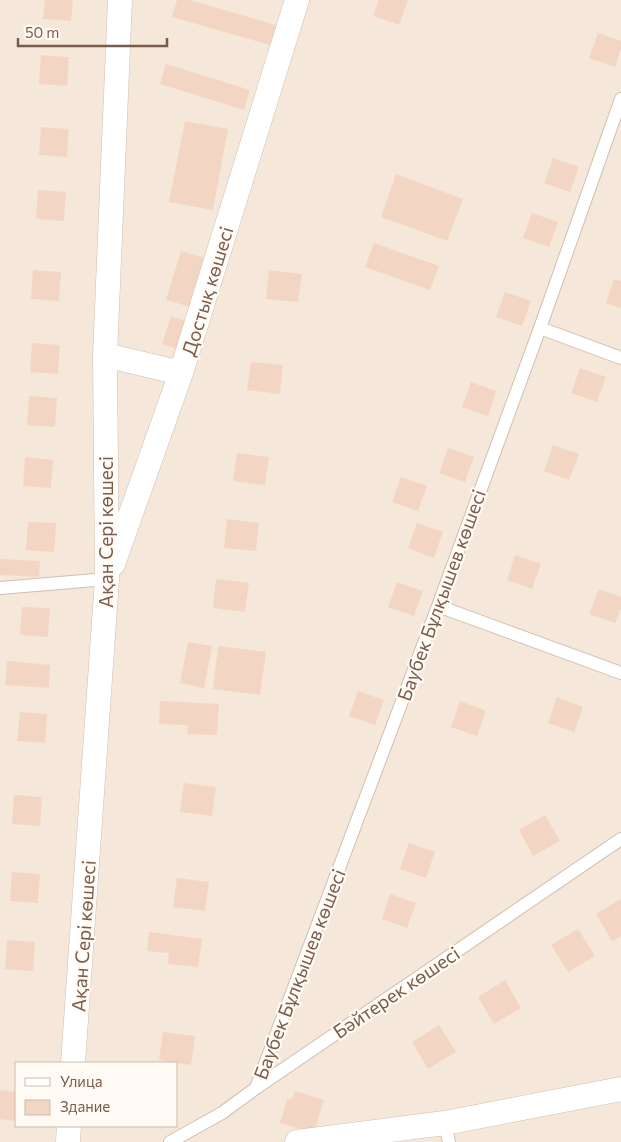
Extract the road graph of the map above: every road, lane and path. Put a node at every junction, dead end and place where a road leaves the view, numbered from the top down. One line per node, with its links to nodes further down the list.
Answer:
1 (120, 0): 5 (street, Ақан Сері көшесі)
2 (297, 0): 7 (street, Достық көшесі)
3 (621, 99): 4 (lane, Баубек Бұлқышев көшесі)
4 (540, 328): 6 (lane); 10 (lane, Баубек Бұлқышев көшесі)
5 (105, 355): 7 (street); 8 (street, Ақан Сері көшесі)
6 (621, 358)
7 (181, 373): 8 (street, Достық көшесі)
8 (107, 579): 9 (lane); 13 (street, Ақан Сері көшесі)
9 (0, 588)
10 (438, 606): 11 (lane); 14 (lane, Баубек Бұлқышев көшесі)
11 (621, 673)
12 (621, 839): 14 (lane, Бәйтерек көшесі)
13 (73, 1062)
14 (256, 1088): 19 (lane, Бәйтерек көшесі)
15 (621, 1089): 17 (street)
16 (69, 1127): 18 (street)
17 (447, 1133): 20 (street)
18 (68, 1142)
19 (170, 1142)
20 (296, 1142)

